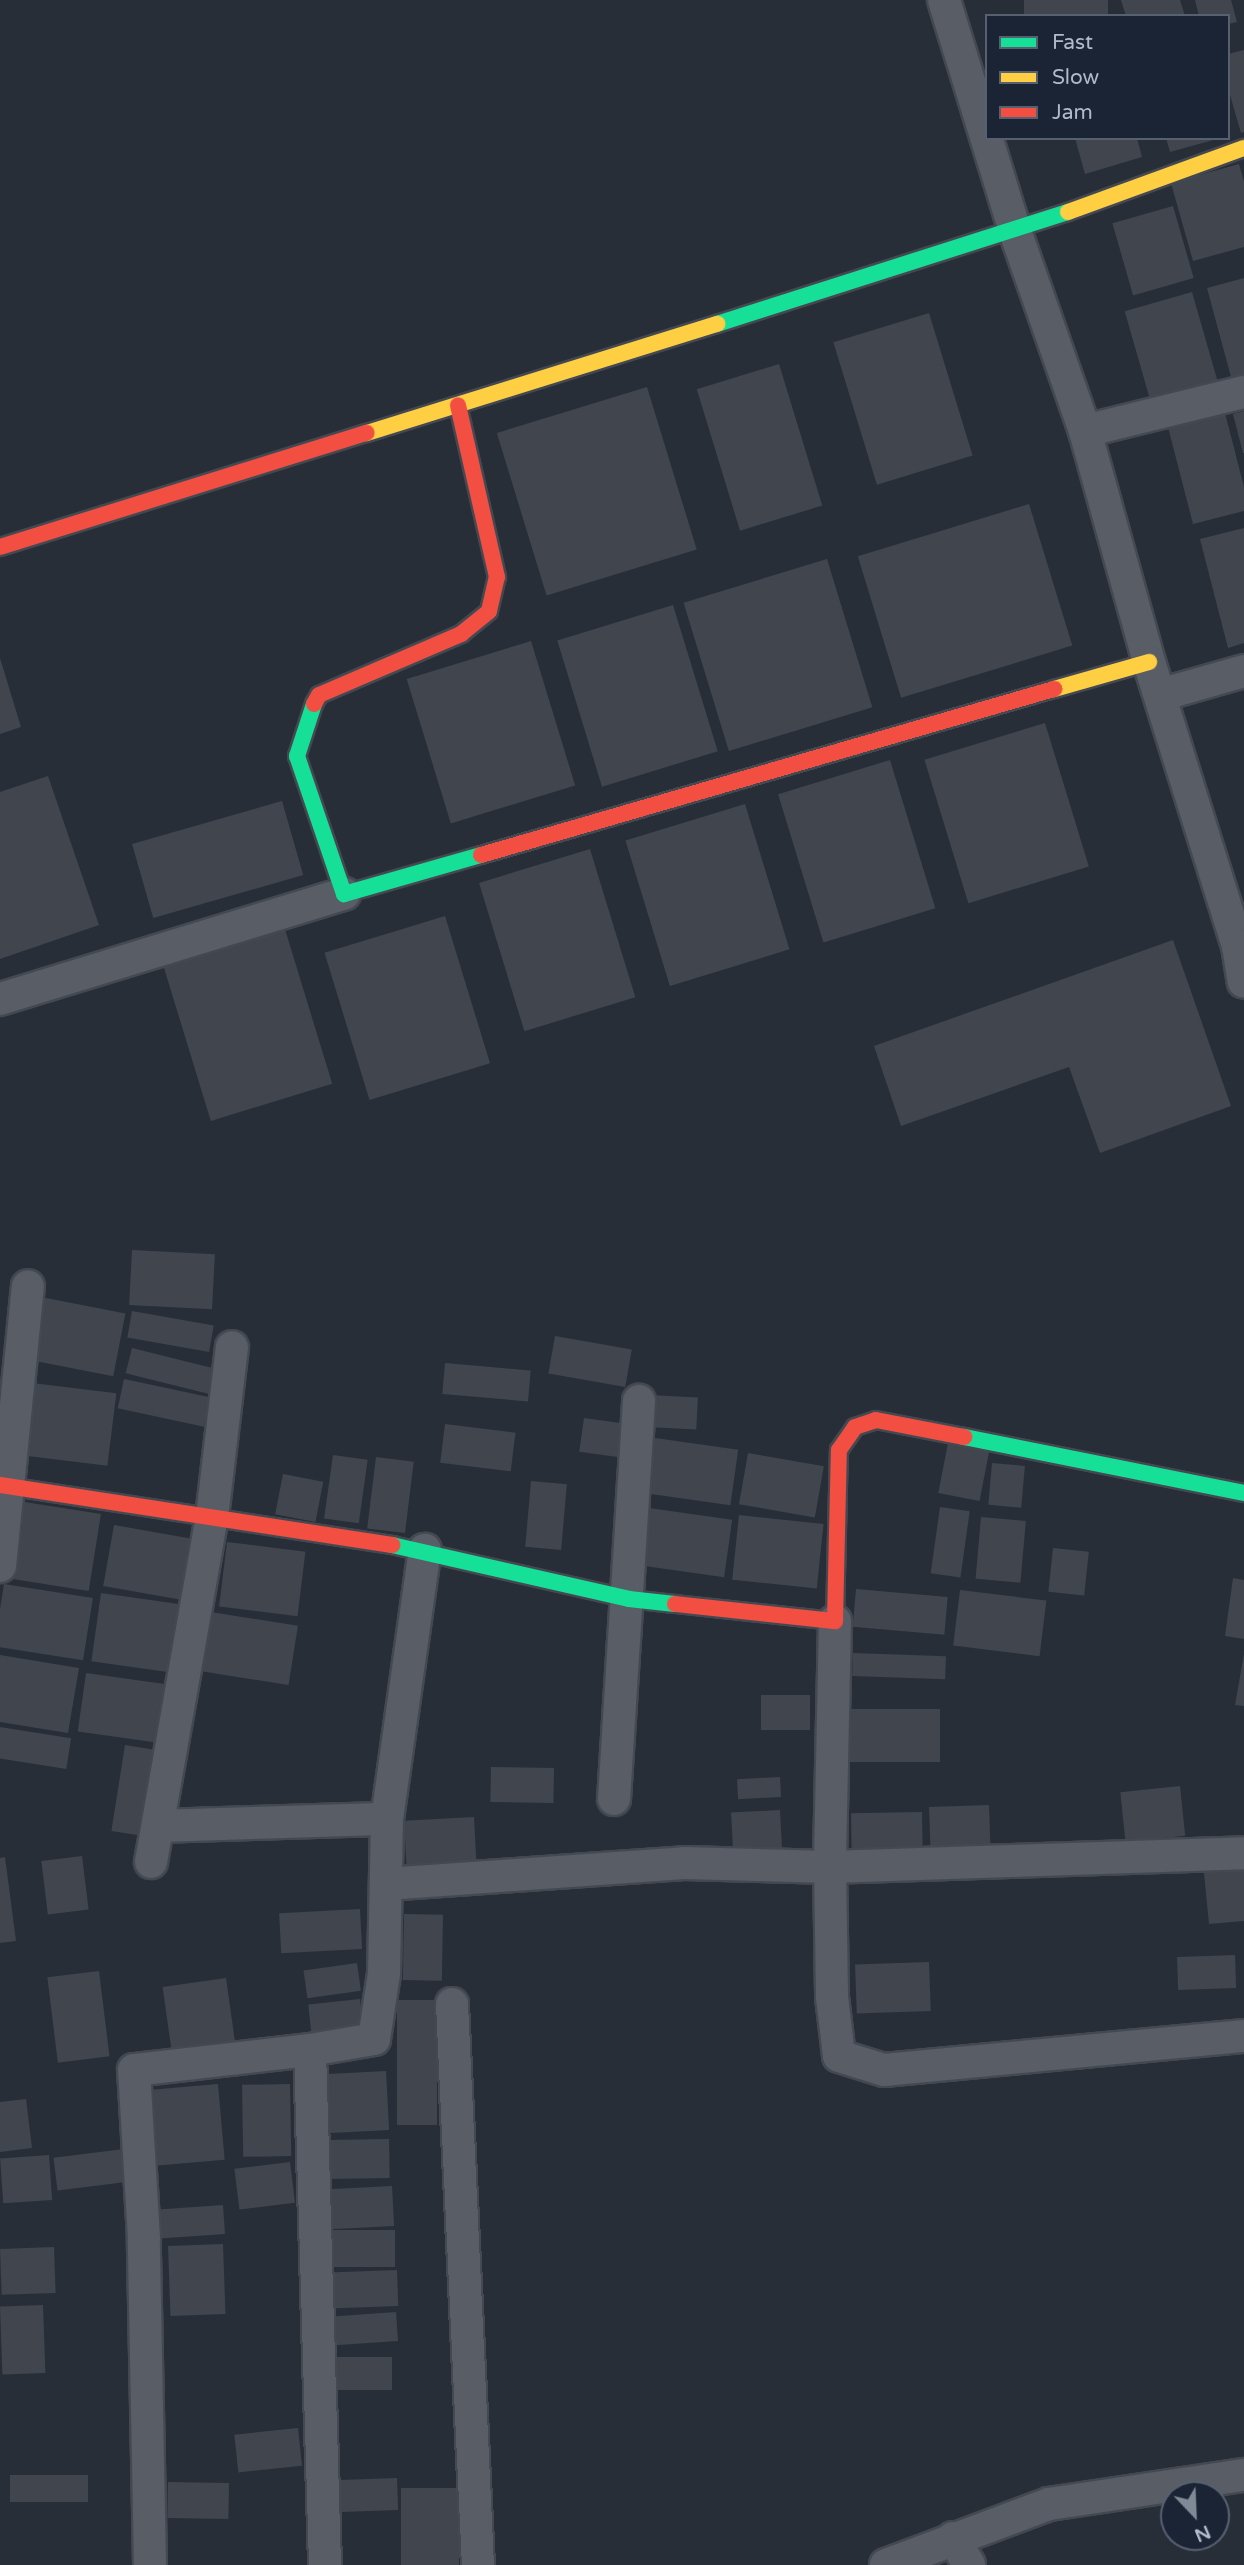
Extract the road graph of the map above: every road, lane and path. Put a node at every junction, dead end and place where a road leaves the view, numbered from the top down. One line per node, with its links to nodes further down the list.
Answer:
1 (944, 0): 2 (street)
2 (985, 133)
3 (987, 140): 5 (street)
4 (1244, 148): 5 (street)
5 (1015, 231): 7 (street); 8 (street)
6 (1244, 392): 8 (street)
7 (458, 405): 9 (street); 13 (street)
8 (1086, 431): 10 (street)
9 (0, 547)
10 (1149, 662): 12 (street); 13 (street)
11 (1244, 671): 12 (street)
12 (1160, 695): 14 (street)
13 (344, 894): 16 (street)
14 (1241, 945): 15 (street)
15 (1244, 982)
16 (0, 999)
17 (28, 1286): 20 (street)
18 (232, 1347): 22 (street)
19 (639, 1401): 25 (street)
20 (6, 1485): 22 (street); 24 (street)
21 (1244, 1493): 26 (street)
22 (212, 1517): 23 (street); 29 (street)
23 (425, 1550): 25 (street); 28 (street)
24 (0, 1566)
25 (629, 1599): 26 (street); 27 (street)
26 (835, 1621): 32 (street)
27 (614, 1799)
28 (387, 1819): 29 (street); 33 (street)
29 (158, 1826): 31 (street)
30 (1244, 1853): 32 (street)
31 (151, 1861)
32 (830, 1867): 33 (street); 35 (street)
33 (386, 1884): 36 (street)
34 (452, 2004): 41 (street)
35 (1244, 2036)
36 (310, 2050): 39 (street); 40 (street)
37 (1244, 2475): 38 (street)
38 (953, 2538): 42 (street); 43 (street)
39 (150, 2565)
40 (325, 2565)
41 (478, 2565)
42 (886, 2565)
43 (969, 2565)

